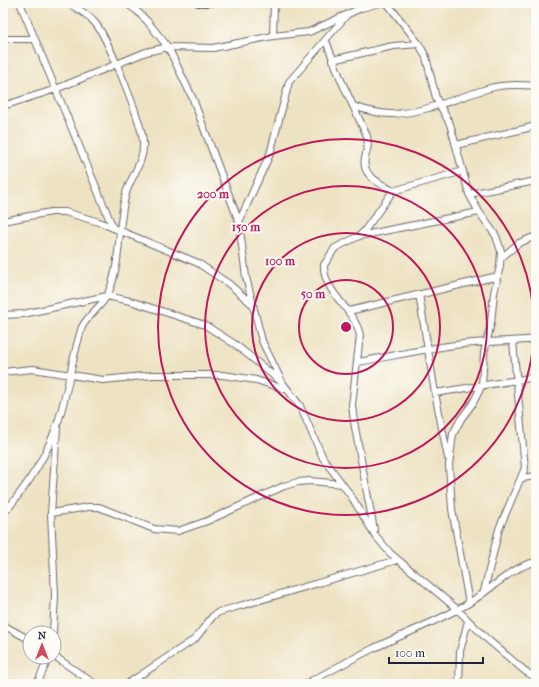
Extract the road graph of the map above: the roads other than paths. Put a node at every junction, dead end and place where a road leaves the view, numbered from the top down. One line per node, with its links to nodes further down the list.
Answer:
1 (20, 3): 12 (street)
2 (67, 3): 17 (street)
3 (126, 3): 15 (street)
4 (198, 3): 5 (street)
5 (210, 3)
6 (274, 3): 10 (street)
7 (380, 3): 9 (street)
8 (387, 3): 14 (street)
9 (347, 15): 10 (street); 13 (street)
10 (273, 36): 15 (street)
11 (3, 39): 12 (street)
12 (35, 39): 19 (street)
13 (326, 41): 16 (street); 31 (street)
14 (419, 44): 16 (street); 22 (street)
15 (168, 47): 17 (street); 31 (street)
16 (332, 60): 21 (street)
17 (116, 65): 19 (street); 33 (street)
18 (536, 86): 22 (street)
19 (56, 89): 20 (street); 32 (street)
20 (3, 106)
21 (353, 106): 22 (street); 27 (street)
22 (439, 106): 24 (street)
23 (536, 126): 24 (street)
24 (456, 145): 25 (street)
25 (463, 170): 27 (street); 28 (street)
26 (536, 181): 28 (street)
27 (393, 191): 34 (street)
28 (469, 194): 29 (street)
29 (479, 212): 34 (street); 36 (street)
30 (3, 221): 32 (street)
31 (239, 222): 40 (street)
32 (113, 228): 33 (street)
33 (121, 231): 39 (street); 40 (street)
34 (359, 236): 41 (street)
35 (536, 236): 36 (street)
36 (501, 258): 37 (street)
37 (498, 276): 38 (street); 44 (street)
38 (419, 294): 41 (street); 46 (street)
39 (107, 296): 42 (street); 49 (street); 52 (street)
40 (252, 304): 52 (street)
41 (349, 311): 47 (street)
42 (3, 315)
43 (536, 339): 45 (street)
44 (486, 342): 45 (street); 46 (street); 53 (street)
45 (513, 342): 51 (street)
46 (429, 350): 47 (street); 55 (street)
47 (358, 362): 63 (street)
48 (3, 372): 49 (street)
49 (70, 374): 54 (street); 56 (street)
50 (536, 377): 51 (street)
51 (515, 379): 53 (street); 59 (street)
52 (282, 382): 54 (street)
53 (482, 384): 55 (street); 57 (street)
54 (288, 390): 60 (street)
55 (435, 393): 57 (street)
56 (58, 422): 61 (street); 62 (street)
57 (449, 465): 67 (street)
58 (536, 476): 59 (street)
59 (522, 478): 66 (street)
60 (342, 484): 61 (street); 63 (street)
61 (51, 513): 71 (street)
62 (3, 514)
63 (375, 535): 64 (street)
64 (397, 560): 68 (street); 78 (street)
65 (536, 562): 66 (street)
66 (484, 591): 67 (street)
67 (469, 603): 68 (street)
68 (457, 609): 69 (street); 79 (street)
69 (468, 621): 75 (street); 80 (street)
70 (3, 625): 72 (street)
71 (53, 625)
72 (22, 636)
73 (62, 661): 77 (street)
74 (45, 665): 76 (street)
75 (536, 678)
76 (37, 684)
77 (95, 684)
78 (127, 684)
79 (305, 684)
80 (459, 684)

